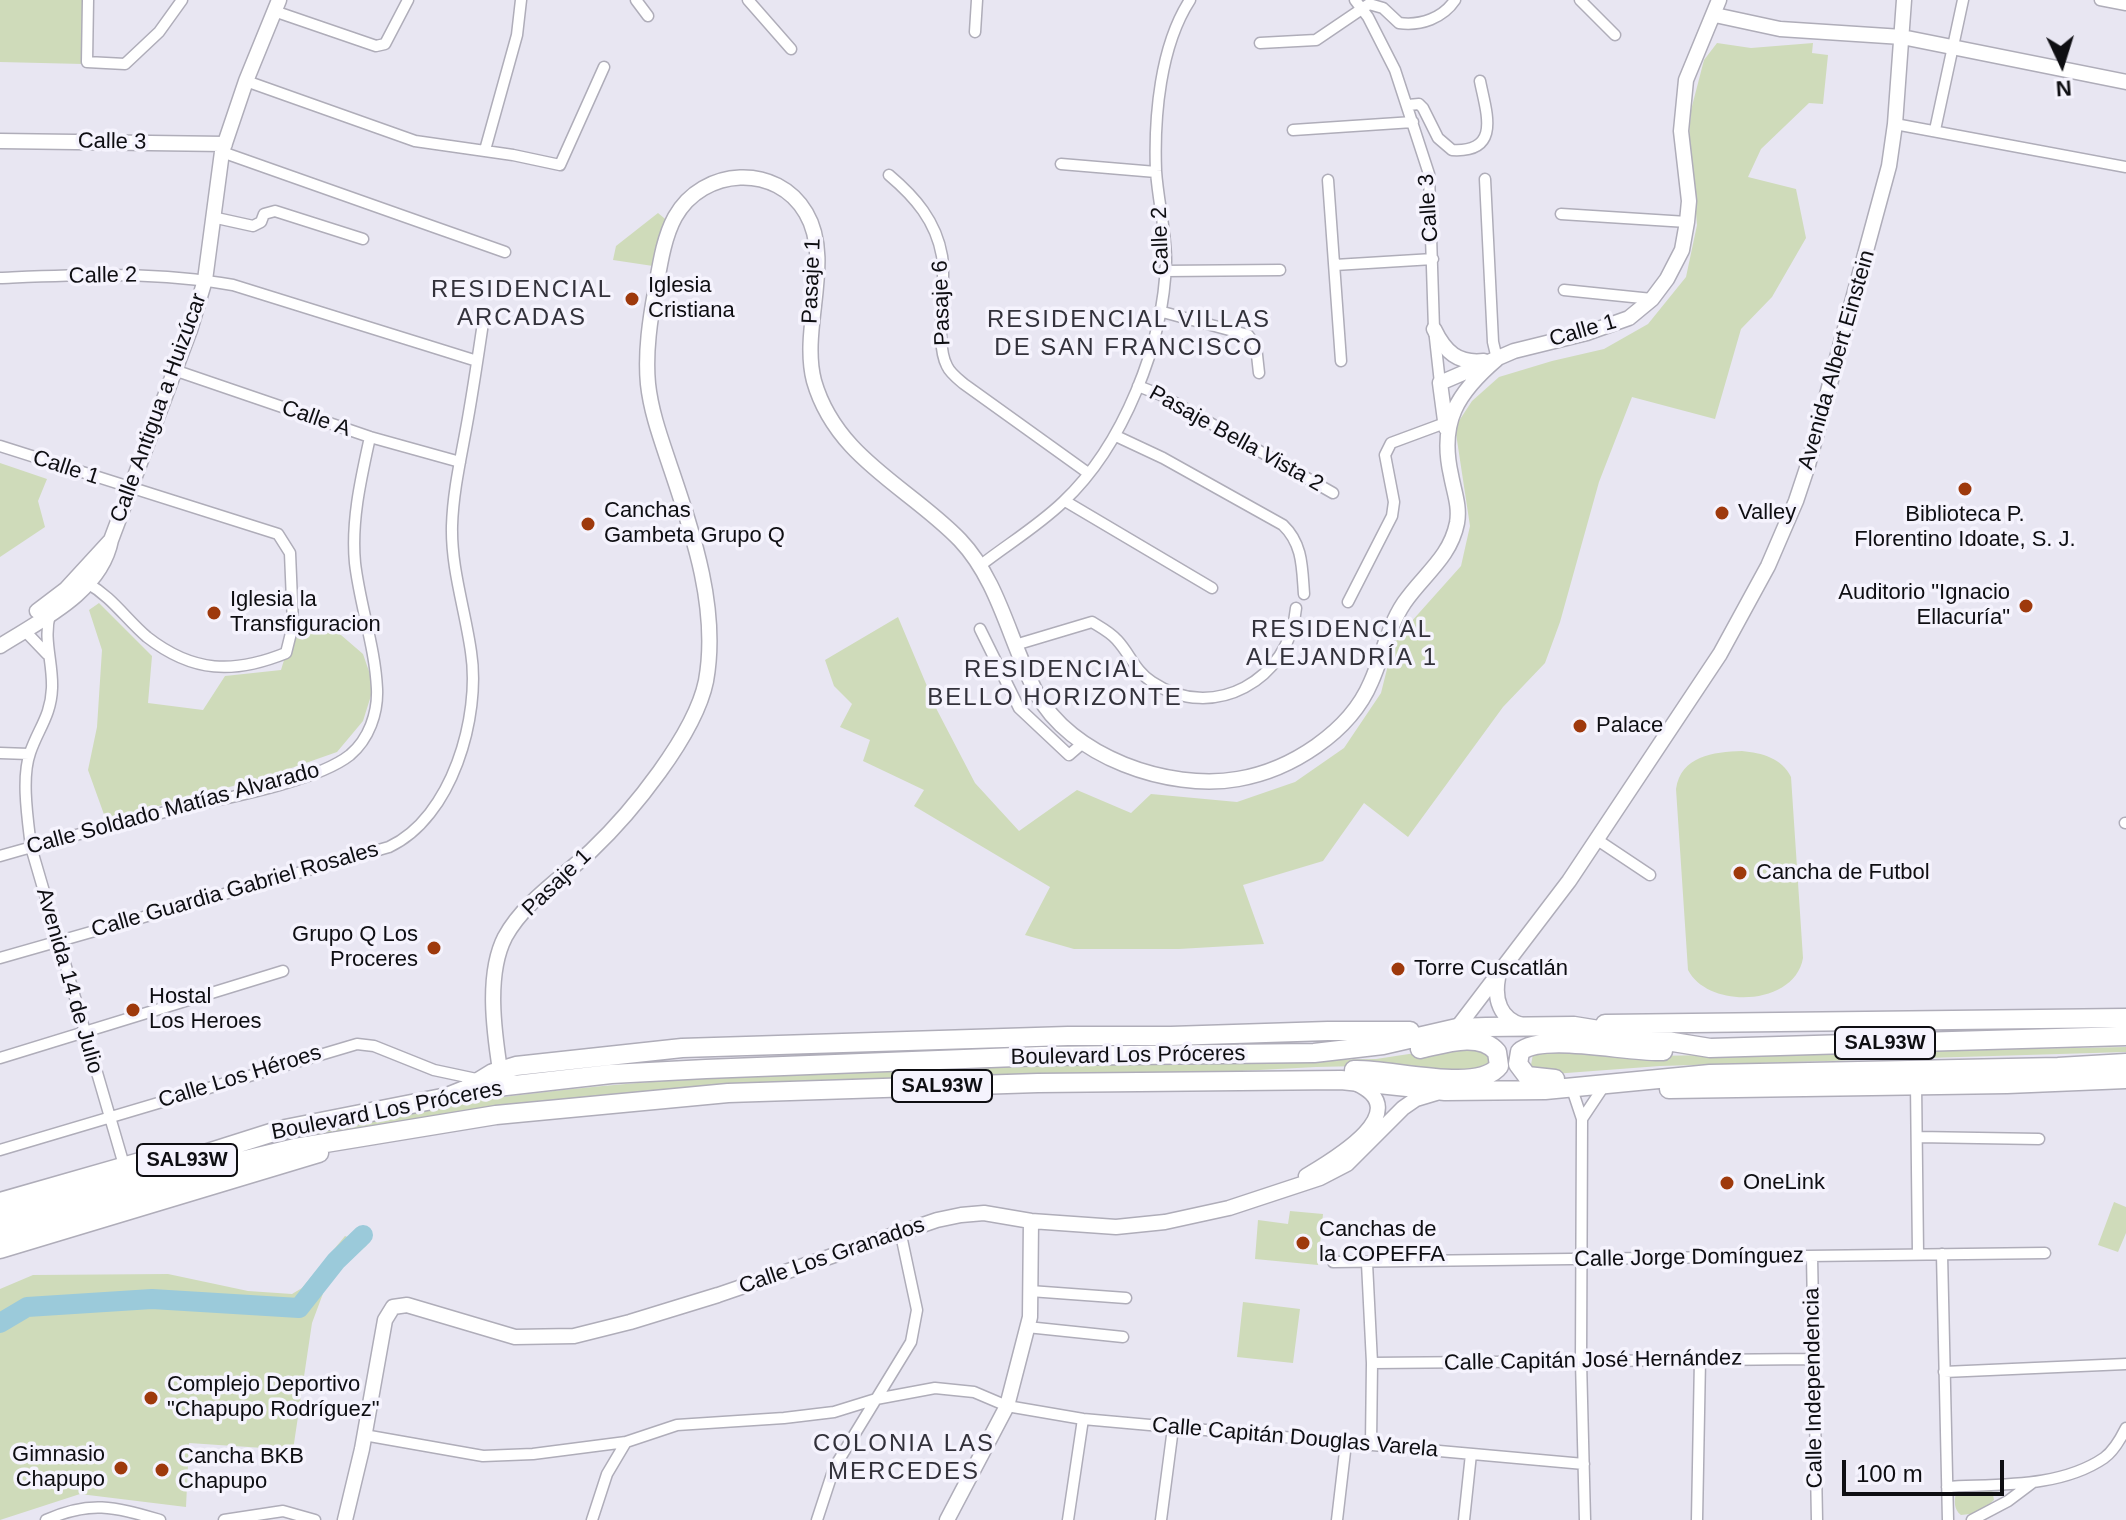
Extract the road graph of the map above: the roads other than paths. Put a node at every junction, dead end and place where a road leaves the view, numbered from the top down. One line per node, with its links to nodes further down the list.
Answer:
1 (88, 0): 2 (street)
2 (182, 0)
3 (408, 0): 16 (street)
4 (521, 0): 36 (street)
5 (636, 0): 18 (street)
6 (748, 0): 24 (street)
7 (977, 0): 19 (street)
8 (1190, 0): 39 (street, Calle 2)
9 (1455, 0): 14 (street)
10 (1580, 0): 20 (street)
11 (1904, 0): 21 (street, Avenida Albert Einstein)
12 (1963, 0): 23 (street)
13 (2100, 0): 15 (street)
14 (1358, 4): 22 (street); 29 (street, Calle 3)
15 (2126, 5)
16 (277, 6): 26 (street, Calle Antigua a Huizúcar)
17 (1717, 8): 21 (street); 45 (street, Calle 1)
18 (648, 16)
19 (975, 32)
20 (1615, 35)
21 (1902, 37): 23 (street); 31 (street, Avenida Albert Einstein)
22 (1260, 43)
23 (1955, 47): 28 (street); 33 (street)
24 (791, 49)
25 (604, 67): 36 (street)
26 (246, 81): 35 (street, Calle Antigua a Huizúcar); 36 (street)
27 (1480, 81): 29 (street)
28 (2126, 82)
29 (1408, 105): 30 (street, Calle 3)
30 (1413, 122): 32 (street); 48 (street, Calle 3)
31 (1895, 124): 33 (street); 94 (street, Avenida Albert Einstein)
32 (1293, 130)
33 (1935, 130): 38 (street)
34 (0, 141): 35 (street, Calle 3)
35 (224, 148): 44 (street, Calle Antigua a Huizúcar); 47 (street)
36 (485, 150)
37 (1061, 164): 39 (street)
38 (2126, 167)
39 (1156, 172): 51 (street, Calle 2)
40 (889, 175): 71 (street, Pasaje 6)
41 (1485, 179): 59 (street)
42 (1328, 180): 49 (street)
43 (1561, 214): 45 (street)
44 (212, 217): 46 (street); 53 (street, Calle Antigua a Huizúcar)
45 (1687, 222): 55 (street, Calle 1)
46 (363, 239)
47 (505, 252)
48 (1433, 259): 49 (street); 58 (street, Calle 3)
49 (1335, 265): 61 (street)
50 (1280, 270): 51 (street)
51 (1164, 271): 56 (street, Calle 2)
52 (0, 278): 53 (street, Calle 2)
53 (205, 280): 60 (street, Calle 2); 62 (street, Calle Antigua a Huizúcar)
54 (1564, 290): 55 (street)
55 (1652, 299): 59 (street, Calle 1)
56 (1159, 311): 63 (street); 65 (street, Calle 2)
57 (484, 316): 60 (street, Calle Guardia Gabriel Rosales)
58 (1434, 329): 59 (street); 64 (street, Calle 3)
59 (1497, 359): 64 (street, Calle 1); 66 (street)
60 (477, 361): 70 (street, Calle Guardia Gabriel Rosales)
61 (1341, 361)
62 (174, 370): 68 (street, Calle A); 72 (street, Calle Antigua a Huizúcar)
63 (1259, 373)
64 (1440, 383): 66 (street)
65 (1138, 386): 67 (street, Calle 2); 73 (street, Pasaje Bella Vista 2)
66 (1446, 427): 82 (street); 91 (street, Pasaje 1)
67 (1116, 436): 71 (street, Calle 2); 81 (street)
68 (370, 437): 70 (street, Calle A); 95 (street, Calle Soldado Matías Alvarado)
69 (0, 446): 72 (street, Calle 1)
70 (460, 462): 98 (street, Calle Guardia Gabriel Rosales)
71 (1088, 473): 74 (street, Calle 2)
72 (131, 490): 75 (street, Calle Antigua a Huizúcar); 80 (street)
73 (1333, 493)
74 (1065, 501): 76 (street, Calle 2); 79 (street)
75 (111, 540): 77 (street, Calle Antigua a Huizúcar); 87 (street, Calle Antigua a Huizúcar)
76 (981, 565): 88 (street, Pasaje 1); 117 (street, Pasaje 1)
77 (99, 569): 78 (street, Calle Antigua a Huizúcar); 80 (street)
78 (87, 583): 80 (street); 84 (street, Calle Antigua a Huizúcar)
79 (1212, 588)
80 (101, 591)
81 (1304, 594)
82 (1348, 602)
83 (1296, 608): 88 (street)
84 (51, 613): 86 (street, Calle Antigua a Huizúcar); 90 (street, Avenida 14 de Julio)
85 (980, 629): 91 (street)
86 (24, 630): 89 (street, Calle Antigua a Huizúcar); 90 (street)
87 (0, 635)
88 (1015, 645): 91 (street, Pasaje 1)
89 (0, 646)
90 (49, 656): 93 (street, Avenida 14 de Julio)
91 (1084, 742)
92 (0, 753): 93 (street)
93 (29, 754): 95 (street, Avenida 14 de Julio)
94 (1596, 839): 97 (street); 100 (street, Avenida Albert Einstein)
95 (31, 847): 96 (street, Calle Soldado Matías Alvarado); 98 (street, Avenida 14 de Julio)
96 (0, 856)
97 (1650, 875)
98 (57, 941): 99 (street, Calle Guardia Gabriel Rosales); 107 (street, Avenida 14 de Julio)
99 (0, 958)
100 (1501, 970): 104 (street); 106 (street, Avenida Albert Einstein)
101 (283, 971): 107 (street)
102 (2126, 1018): 105 (highway)
103 (2126, 1024): 110 (highway)
104 (1524, 1026): 105 (highway, Boulevard Los Próceres / SAL93W); 106 (highway, Boulevard Los Próceres / SAL93W)
105 (1574, 1026): 111 (highway, Boulevard Los Próceres / SAL93W)
106 (1457, 1028): 108 (highway); 112 (highway, Boulevard Los Próceres / SAL93W)
107 (85, 1033): 114 (street); 128 (street, Avenida 14 de Julio)
108 (1068, 1036): 113 (highway); 117 (highway)
109 (2126, 1036): 110 (highway, Boulevard Los Próceres / SAL93W)
110 (2060, 1037): 111 (highway, Boulevard Los Próceres / SAL93W)
111 (1710, 1048): 118 (highway)
112 (1314, 1053): 113 (highway, Boulevard Los Próceres / SAL93W); 122 (highway)
113 (1103, 1055): 126 (highway, Boulevard Los Próceres / SAL93W)
114 (0, 1058)
115 (2126, 1063): 116 (highway, Boulevard Los Próceres / SAL93W)
116 (2058, 1067): 118 (highway, Boulevard Los Próceres / SAL93W); 119 (highway)
117 (500, 1070): 120 (highway)
118 (1710, 1074): 124 (highway, Boulevard Los Próceres / SAL93W)
119 (2126, 1076): 123 (highway)
120 (481, 1080): 126 (highway); 128 (street, Calle Los Héroes)
121 (1341, 1080): 122 (highway, Boulevard Los Próceres / SAL93W); 127 (highway, Boulevard Los Próceres / SAL93W); 136 (street, Calle Los Granados)
122 (1239, 1081): 135 (highway, Boulevard Los Próceres / SAL93W)
123 (1916, 1084): 125 (highway); 131 (street)
124 (1575, 1088): 125 (highway); 127 (highway, Boulevard Los Próceres / SAL93W); 129 (street)
125 (1602, 1089): 129 (street)
126 (462, 1091): 130 (highway, Boulevard Los Próceres / SAL93W)
127 (1445, 1091): 136 (street, Calle Los Granados)
128 (109, 1116): 133 (street, Calle Los Héroes); 134 (street, Avenida 14 de Julio)
129 (1582, 1119): 147 (street)
130 (280, 1130): 134 (highway); 138 (highway, Boulevard Los Próceres / SAL93W)
131 (1917, 1137): 132 (street); 144 (street)
132 (2039, 1139)
133 (0, 1150)
134 (124, 1165): 137 (highway)
135 (183, 1185): 140 (highway, SAL93W); 142 (highway)
136 (1277, 1193): 139 (street, Calle Los Granados)
137 (0, 1202)
138 (0, 1219)
139 (1031, 1221): 141 (street, Calle Los Granados); 150 (street)
140 (0, 1235)
141 (901, 1235): 160 (street); 165 (street, Calle Los Granados)
142 (0, 1249)
143 (2045, 1253): 145 (street, Calle Jorge Domínguez)
144 (1918, 1254): 145 (street, Calle Jorge Domínguez); 146 (street, Calle Jorge Domínguez)
145 (1942, 1254): 159 (street)
146 (1812, 1256): 147 (street, Calle Jorge Domínguez); 155 (street, Calle Independencia)
147 (1581, 1261): 149 (street, Calle Jorge Domínguez); 156 (street)
148 (1333, 1262): 149 (street, Calle Jorge Domínguez)
149 (1367, 1263): 157 (street)
150 (1030, 1291): 151 (street); 152 (street)
151 (1126, 1298)
152 (1027, 1327): 153 (street); 161 (street)
153 (1123, 1337)
154 (1700, 1359): 155 (street, Calle Capitán José Hernández); 156 (street, Calle Capitán José Hernández); 189 (street)
155 (1813, 1359): 190 (street, Calle Independencia)
156 (1581, 1361): 157 (street, Calle Capitán José Hernández); 172 (street)
157 (1372, 1363): 168 (street)
158 (2126, 1364): 159 (street)
159 (1944, 1372): 174 (street)
160 (876, 1399): 161 (street, Calle Capitán Douglas Varela); 166 (street, Calle Capitán Douglas Varela); 182 (street)
161 (1007, 1406): 162 (street, Calle Capitán Douglas Varela); 183 (street)
162 (1083, 1419): 163 (street, Calle Capitán Douglas Varela); 184 (street)
163 (1173, 1428): 167 (street, Calle Capitán Douglas Varela); 185 (street)
164 (2126, 1428): 173 (street)
165 (364, 1435): 169 (street, Calle Capitán Douglas Varela); 180 (street)
166 (626, 1442): 169 (street, Calle Capitán Douglas Varela); 171 (street)
167 (1346, 1443): 168 (street, Calle Capitán Douglas Varela); 186 (street)
168 (1371, 1444): 170 (street, Calle Capitán Douglas Varela)
169 (603, 1446): 171 (street)
170 (1471, 1454): 172 (street, Calle Capitán Douglas Varela); 187 (street)
171 (614, 1461): 181 (street)
172 (1584, 1464): 188 (street)
173 (2034, 1482): 174 (street); 192 (street)
174 (1947, 1487): 191 (street)
175 (73, 1514): 176 (street); 177 (street)
176 (46, 1520)
177 (160, 1520)
178 (224, 1520): 179 (street)
179 (315, 1520)
180 (345, 1520)
181 (592, 1520)
182 (817, 1520)
183 (947, 1520)
184 (1068, 1520)
185 (1161, 1520)
186 (1337, 1520)
187 (1464, 1520)
188 (1585, 1520)
189 (1697, 1520)
190 (1817, 1520)
191 (1948, 1520)
192 (1972, 1520)

